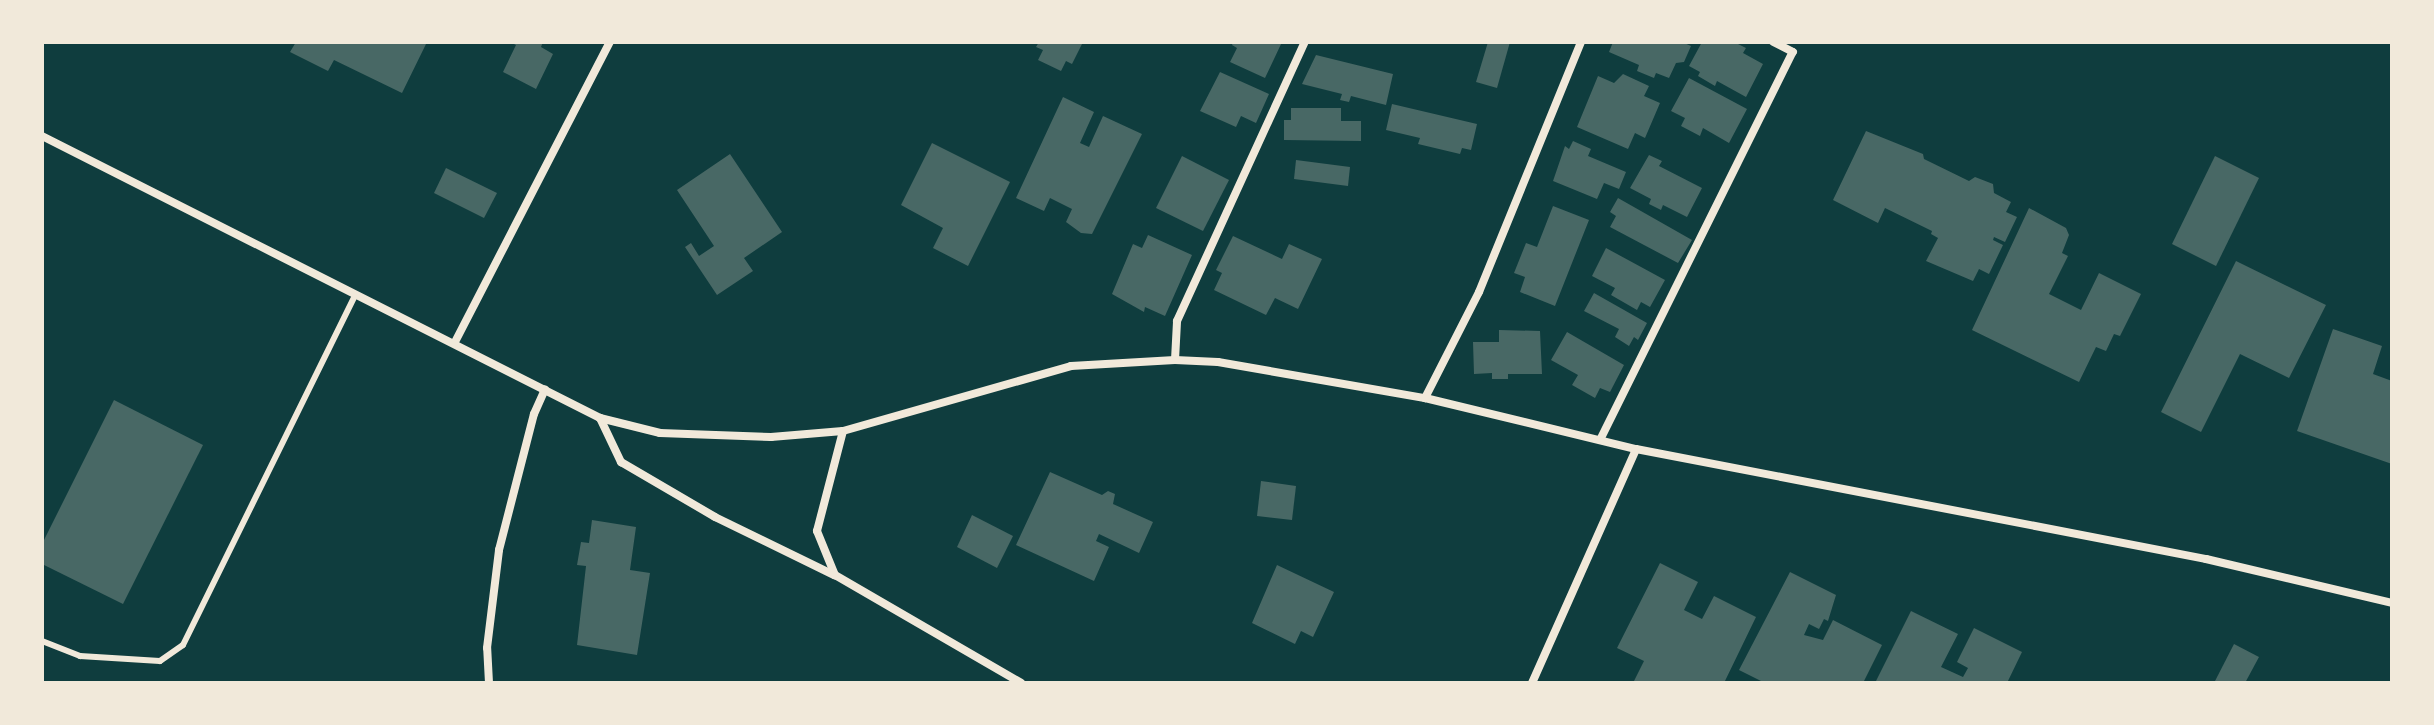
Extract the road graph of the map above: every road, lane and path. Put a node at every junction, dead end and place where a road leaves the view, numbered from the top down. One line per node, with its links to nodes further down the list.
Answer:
1 (610, 42): 7 (street)
2 (1305, 42): 8 (street)
3 (1581, 42): 10 (street)
4 (1773, 42): 13 (street)
5 (42, 136): 6 (street)
6 (355, 295): 7 (street); 17 (lane)
7 (455, 342): 9 (street)
8 (1175, 360): 10 (street); 12 (street)
9 (545, 389): 11 (street); 18 (street)
10 (1425, 398): 13 (street)
11 (600, 418): 12 (street); 15 (street)
12 (843, 431): 15 (street)
13 (1601, 438): 14 (street)
14 (1636, 449): 16 (street); 20 (street)
15 (835, 575): 19 (street)
16 (2392, 603)
17 (42, 641)
18 (489, 683)
19 (1021, 683)
20 (1532, 683)

